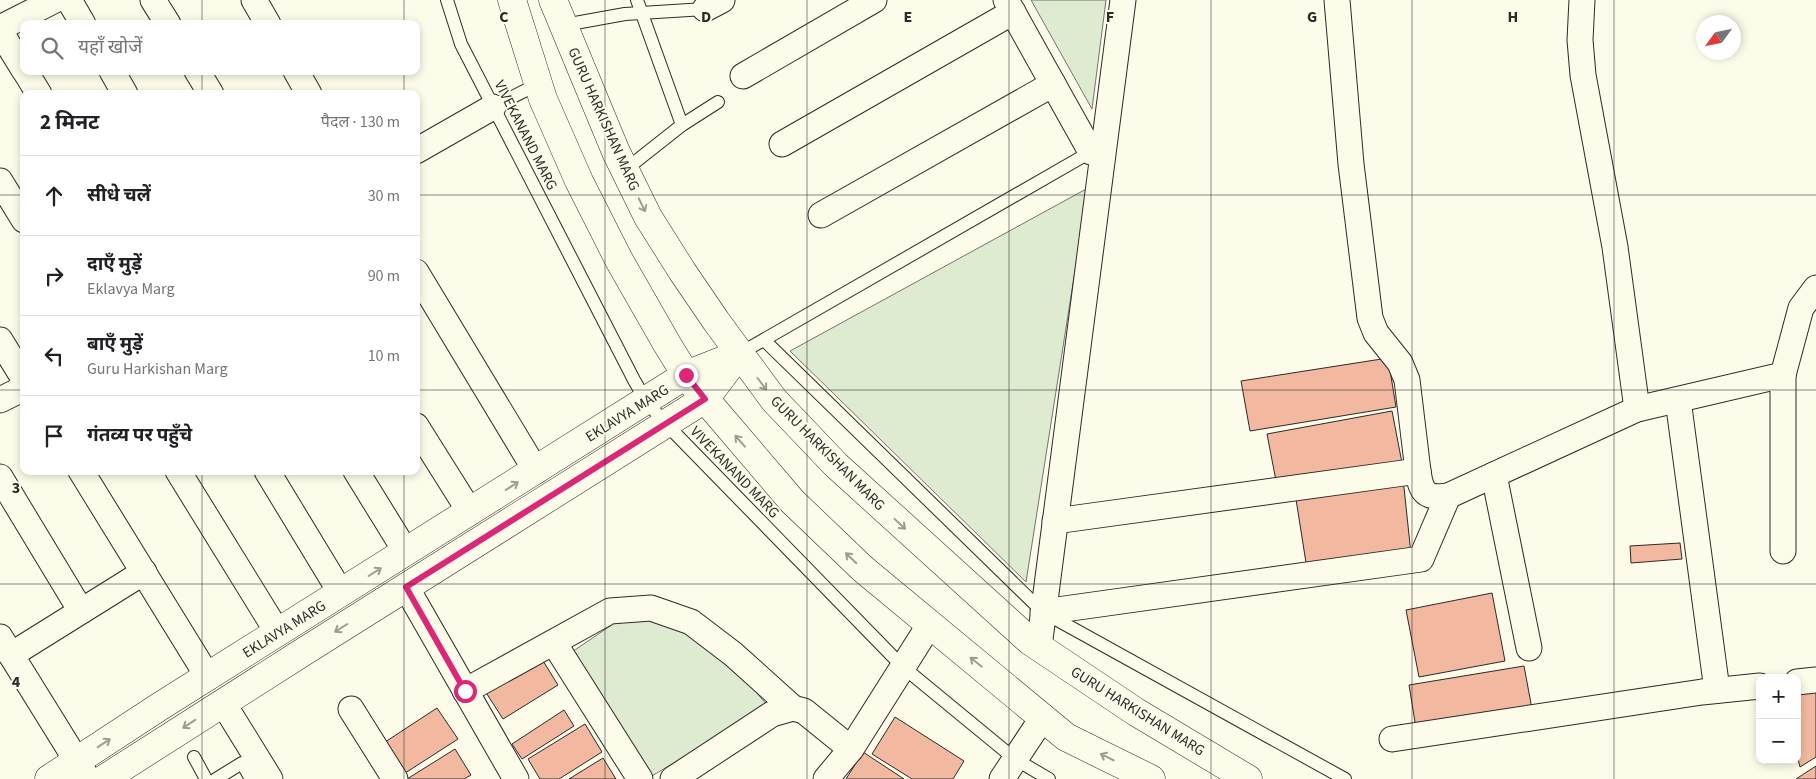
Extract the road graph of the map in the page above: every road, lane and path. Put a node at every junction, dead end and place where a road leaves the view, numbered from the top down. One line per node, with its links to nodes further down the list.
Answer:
1 (55, 0): 20 (street)
2 (69, 0): 16 (street)
3 (153, 0): 17 (street)
4 (254, 0): 18 (street)
5 (447, 0): 34 (lane, VIVEKANAND MARG)
6 (512, 0): 27 (main road)
7 (553, 0): 19 (main road, GURU HARKISHAN MARG)
8 (637, 0): 15 (lane)
9 (874, 0): 26 (street)
10 (1123, 0): 37 (street)
11 (1337, 0): 60 (street)
12 (1582, 0): 56 (street)
13 (714, 5): 15 (lane)
14 (1009, 6): 28 (street); 36 (street)
15 (642, 13): 19 (lane); 35 (lane)
16 (81, 20)
17 (166, 20)
18 (266, 20)
19 (564, 25): 39 (main road, GURU HARKISHAN MARG)
20 (0, 29): 21 (street)
21 (20, 63)
22 (27, 75): 29 (street)
23 (114, 75): 30 (street)
24 (199, 75): 31 (street)
25 (298, 75): 32 (street)
26 (743, 76)
27 (538, 84): 34 (lane); 49 (main road)
28 (1053, 84): 37 (street); 42 (street)
29 (36, 90)
30 (123, 90)
31 (209, 90)
32 (307, 90)
33 (718, 102): 35 (lane)
34 (493, 107): 38 (street); 55 (lane, VIVEKANAND MARG)
35 (682, 125): 39 (lane)
36 (782, 144)
37 (1098, 148): 46 (lane); 69 (street)
38 (420, 149)
39 (625, 170): 47 (main road, GURU HARKISHAN MARG, one-way to 47)
40 (0, 181): 41 (street)
41 (20, 214)
42 (821, 215)
43 (420, 279): 59 (street)
44 (1816, 288): 50 (street)
45 (0, 340): 48 (street)
46 (764, 340): 47 (lane); 76 (lane)
47 (739, 354): 49 (main road, EKLAVYA MARG); 52 (main road, EKLAVYA MARG); 81 (main road, GURU HARKISHAN MARG, one-way to 81)
48 (20, 372)
49 (686, 375): 52 (main road); 55 (main road, EKLAVYA MARG)
50 (1783, 375): 54 (street); 70 (street)
51 (20, 390): 53 (street)
52 (705, 399): 57 (main road, EKLAVYA MARG); 77 (main road, one-way to 52)
53 (0, 400)
54 (1678, 400): 56 (street); 88 (street)
55 (646, 402): 57 (lane, VIVEKANAND MARG); 59 (main road, EKLAVYA MARG)
56 (1637, 410): 65 (street)
57 (666, 424): 73 (main road, EKLAVYA MARG); 83 (lane, VIVEKANAND MARG)
58 (420, 432): 68 (street)
59 (536, 471): 68 (main road, EKLAVYA MARG, one-way to 59)
60 (1418, 471): 67 (street); 69 (street)
61 (83, 475): 72 (street)
62 (180, 475): 78 (street)
63 (269, 475): 74 (street)
64 (358, 475): 71 (street)
65 (1494, 475): 67 (street); 82 (street)
66 (0, 477): 75 (street)
67 (1448, 496): 76 (street)
68 (470, 512): 71 (main road, EKLAVYA MARG)
69 (1055, 521): 76 (street)
70 (1783, 551)
71 (406, 552): 74 (main road, EKLAVYA MARG, one-way to 71)
72 (144, 572): 75 (street); 84 (street)
73 (406, 587): 89 (street); 90 (main road, EKLAVYA MARG, one-way to 90)
74 (341, 593): 78 (main road, EKLAVYA MARG)
75 (81, 611): 80 (street)
76 (1043, 612): 81 (street); 113 (lane)
77 (930, 624): 83 (street); 93 (main road, one-way to 77)
78 (278, 633): 84 (main road, EKLAVYA MARG)
79 (554, 643): 89 (street); 91 (street); 107 (street)
80 (6, 646): 98 (street)
81 (1039, 647): 112 (main road, GURU HARKISHAN MARG)
82 (1529, 648)
83 (903, 667): 95 (street); 97 (lane, VIVEKANAND MARG)
84 (208, 676): 98 (main road, EKLAVYA MARG, one-way to 84)
85 (1816, 680): 86 (street)
86 (1801, 682)
87 (1756, 686): 88 (street)
88 (1717, 690): 94 (street)
89 (465, 691): 106 (street)
90 (223, 703): 100 (main road, EKLAVYA MARG, one-way to 100); 104 (street)
91 (793, 708): 95 (street); 108 (street)
92 (351, 709): 105 (street)
93 (1043, 717): 97 (street); 111 (main road, one-way to 93)
94 (1392, 739)
95 (851, 749): 109 (street)
96 (194, 757): 101 (lane)
97 (1008, 769): 110 (lane, VIVEKANAND MARG)
98 (82, 770): 99 (main road, EKLAVYA MARG)
99 (49, 779)
100 (104, 779)
101 (206, 779)
102 (216, 779): 103 (lane)
103 (251, 779)
104 (270, 779)
105 (394, 779)
106 (516, 779)
107 (640, 779)
108 (672, 779)
109 (826, 779)
110 (1049, 779)
111 (1151, 779)
112 (1248, 779)
113 (1345, 779)

